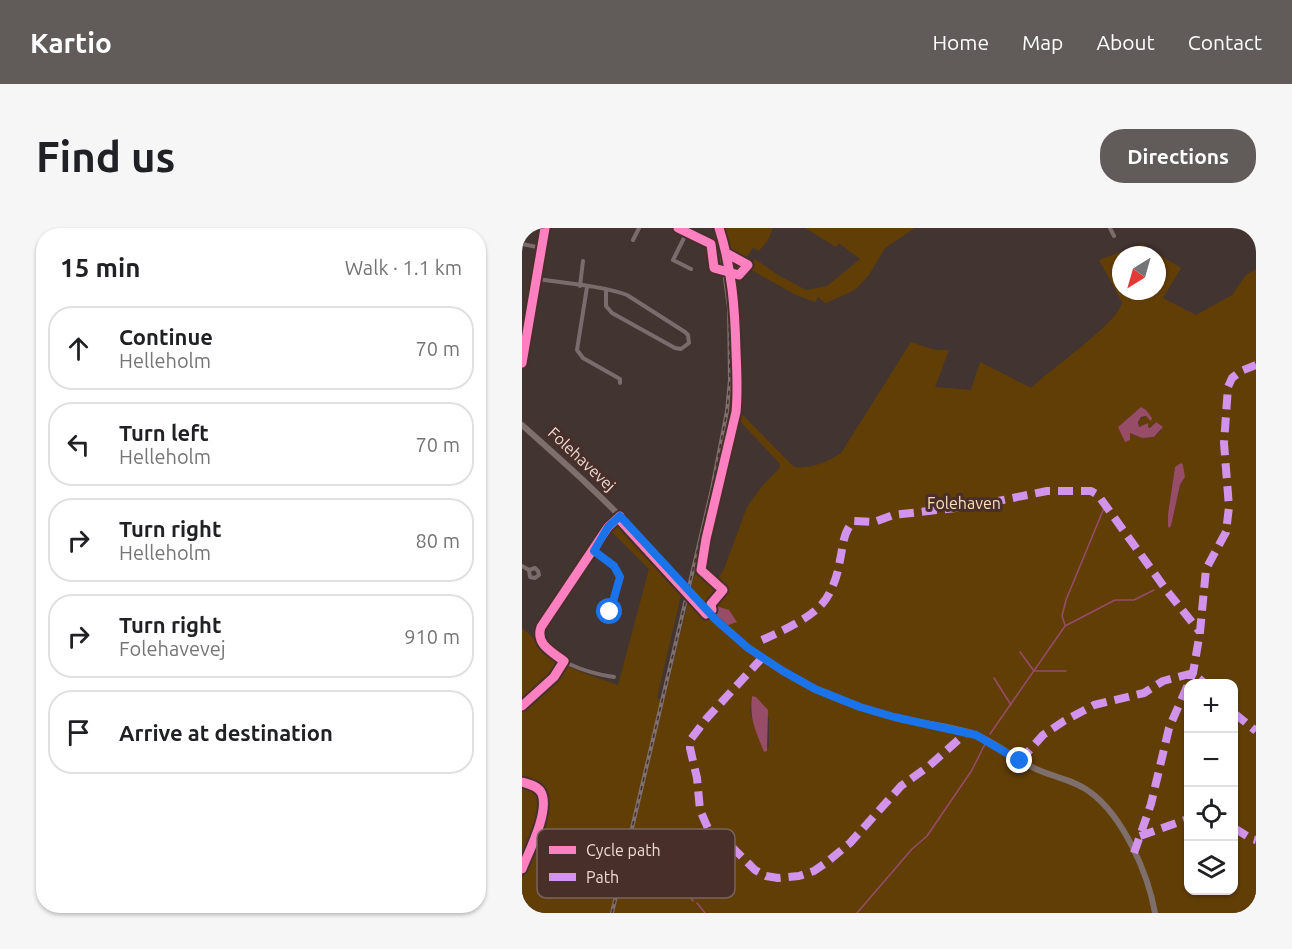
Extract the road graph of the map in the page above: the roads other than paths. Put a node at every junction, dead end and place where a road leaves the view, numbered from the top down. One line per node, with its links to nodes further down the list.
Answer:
1 (545, 228): 10 (street)
2 (639, 228): 7 (street)
3 (678, 228): 5 (street)
4 (1110, 228): 6 (street)
5 (687, 232): 9 (street); 12 (street)
6 (1114, 236)
7 (633, 240)
8 (522, 244): 10 (street)
9 (711, 244)
10 (542, 248): 13 (street)
11 (583, 261): 14 (street)
12 (691, 269)
13 (536, 279): 14 (street); 17 (street)
14 (580, 286): 15 (street)
15 (587, 287): 16 (street); 18 (street)
16 (606, 290): 16 (street)
17 (522, 363)
18 (620, 383)
19 (522, 425): 20 (street, Folehavevej)
20 (620, 516): 21 (street); 26 (street, Folehavevej)
21 (594, 551): 24 (street); 25 (street)
22 (522, 566): 23 (street)
23 (529, 570)
24 (610, 612)
25 (614, 677)
26 (1155, 913)

